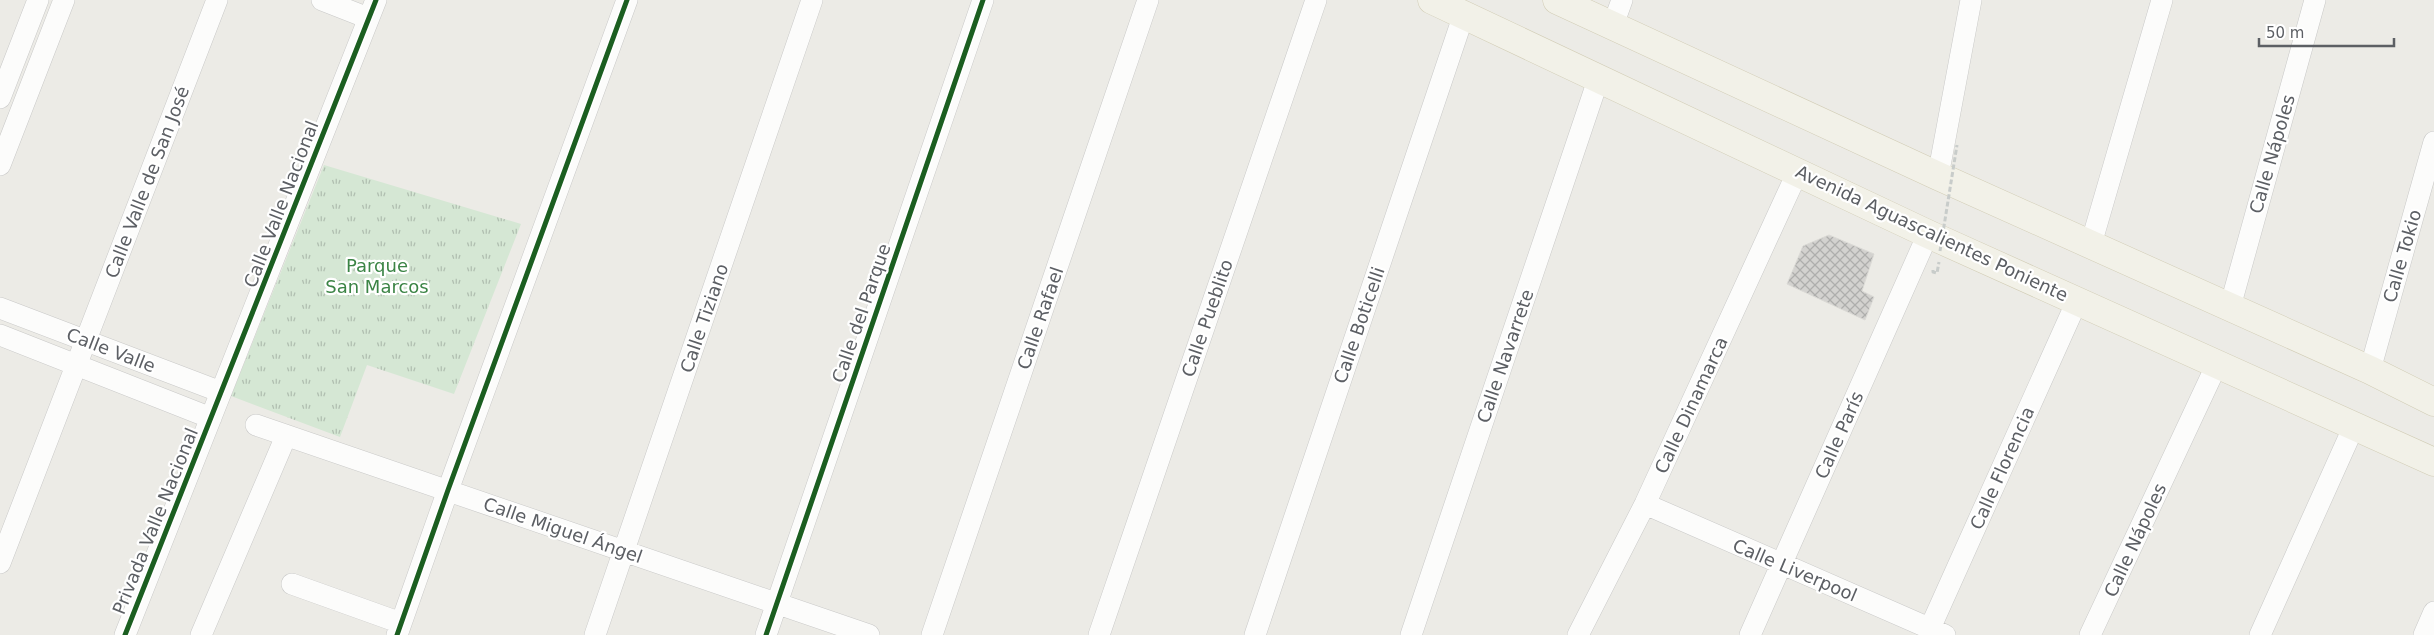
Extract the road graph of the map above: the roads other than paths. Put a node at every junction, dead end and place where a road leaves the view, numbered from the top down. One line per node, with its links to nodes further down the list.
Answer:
1 (38, 0): 20 (street)
2 (64, 0): 22 (street)
3 (217, 0): 31 (street, Calle Valle de San José)
4 (322, 0): 16 (street)
5 (627, 0): 42 (street)
6 (812, 0): 44 (street, Calle Tiziano)
7 (983, 0): 48 (street, Calle del Parque)
8 (1148, 0): 57 (street, Calle Rafael)
9 (1316, 0): 58 (street, Calle Pueblito)
10 (1432, 0): 17 (main road, Avenida Aguascalientes Poniente)
11 (1557, 0): 18 (main road)
12 (1622, 0): 18 (street)
13 (1971, 0): 24 (street)
14 (2162, 0): 26 (street)
15 (2315, 0): 28 (street, Calle Nápoles)
16 (372, 9): 35 (street, Calle Valle Nacional)
17 (1464, 14): 19 (main road, Avenida Aguascalientes Poniente); 59 (street, Calle Boticelli)
18 (1613, 25): 24 (main road)
19 (1599, 77): 23 (main road, Avenida Aguascalientes Poniente); 60 (street, Calle Navarrete)
20 (0, 98)
21 (2434, 142): 34 (street, Calle Tokio)
22 (0, 165)
23 (1798, 171): 25 (main road, Avenida Aguascalientes Poniente); 43 (street, Calle Dinamarca)
24 (1938, 176): 26 (main road)
25 (1934, 242): 27 (main road, Avenida Aguascalientes Poniente); 46 (street, Calle París)
26 (2091, 244): 28 (main road)
27 (2077, 301): 33 (main road, Avenida Aguascalientes Poniente); 51 (street, Calle Florencia)
28 (2230, 307): 34 (main road)
29 (0, 308): 31 (street, Calle Valle)
30 (0, 335): 32 (street, Calle Valle)
31 (86, 340): 32 (street, Calle Valle de San José); 35 (street, Calle Valle)
32 (76, 364): 37 (street, Calle Valle); 45 (street, Calle Valle de San José)
33 (2217, 364): 39 (main road, Avenida Aguascalientes Poniente); 63 (street, Calle Nápoles)
34 (2370, 370): 36 (main road)
35 (221, 392): 37 (street, Calle Valle Nacional)
36 (2434, 402)
37 (211, 418): 52 (street, Privada Valle Nacional)
38 (256, 425): 40 (street, Calle Miguel Ángel)
39 (2354, 426): 41 (main road, Avenida Aguascalientes Poniente); 64 (street)
40 (286, 436): 42 (street, Calle Miguel Ángel); 53 (street)
41 (2434, 462)
42 (448, 490): 44 (street, Calle Miguel Ángel); 50 (street)
43 (1646, 504): 46 (street, Calle Liverpool); 61 (street, Calle Dinamarca)
44 (624, 551): 48 (street, Calle Miguel Ángel); 54 (street, Calle Tiziano)
45 (0, 563)
46 (1782, 565): 51 (street, Calle Liverpool); 62 (street, Calle París)
47 (292, 584): 50 (street)
48 (777, 602): 55 (street, Calle del Parque); 56 (street, Calle Miguel Ángel)
49 (2434, 612): 65 (street)
50 (399, 629)
51 (1934, 633)
52 (125, 635)
53 (201, 635)
54 (596, 635)
55 (766, 635)
56 (869, 635)
57 (932, 635)
58 (1099, 635)
59 (1255, 635)
60 (1411, 635)
61 (1578, 635)
62 (1750, 635)
63 (2090, 635)
64 (2260, 635)
65 (2424, 635)

